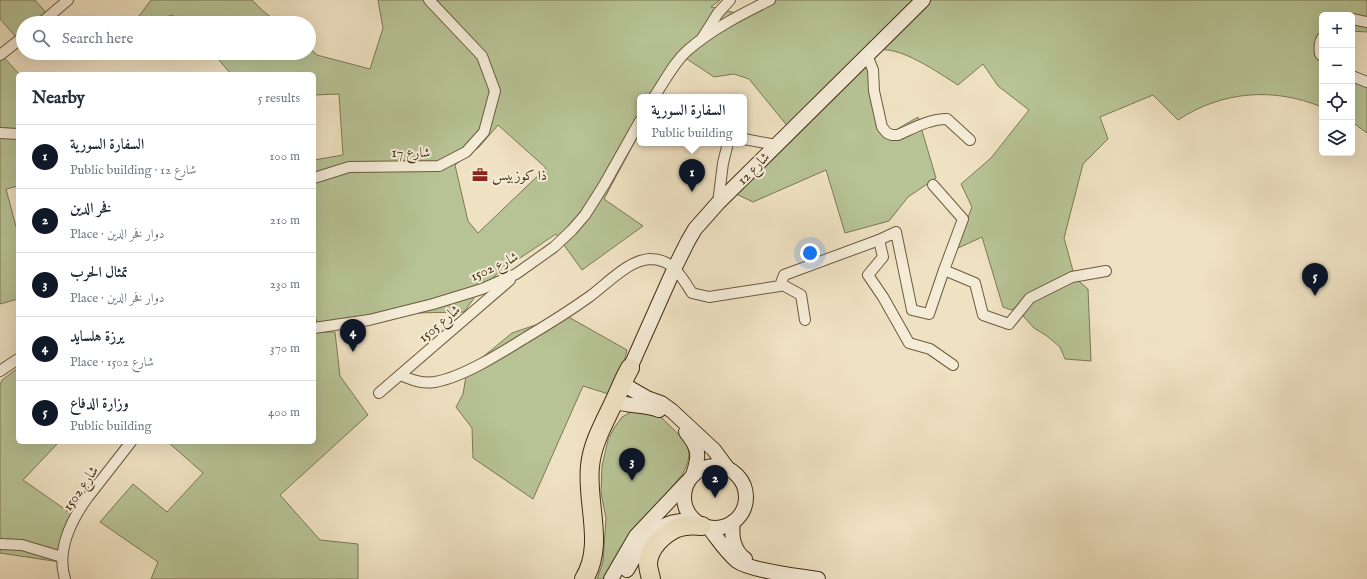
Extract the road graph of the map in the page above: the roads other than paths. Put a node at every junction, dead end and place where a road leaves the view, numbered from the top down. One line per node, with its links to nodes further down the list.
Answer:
1 (68, 0): 6 (street)
2 (429, 0): 23 (street, شارع 17)
3 (730, 0): 9 (street)
4 (770, 0): 9 (street)
5 (923, 0): 12 (street, شارع 12)
6 (49, 16)
7 (1355, 20): 8 (street)
8 (1367, 22)
9 (700, 41): 15 (street)
10 (16, 43): 11 (street)
11 (0, 55)
12 (866, 55): 20 (street); 21 (street, شارع 12)
13 (1355, 77): 14 (street)
14 (1367, 82)
15 (656, 94)
16 (637, 127): 30 (street, شارع 1502)
17 (0, 133): 18 (street)
18 (16, 134)
19 (747, 140): 21 (street)
20 (970, 140)
21 (776, 145): 25 (street, شارع 12)
22 (727, 146): 25 (street)
23 (316, 177)
24 (933, 185): 28 (street)
25 (718, 203): 27 (street, شارع 12)
26 (879, 240): 28 (street); 31 (street); 35 (street)
27 (675, 267): 31 (street); 36 (street, شارع 12); 38 (street)
28 (944, 270): 29 (street)
29 (1106, 271)
30 (516, 274): 33 (street, شارع 1502); 38 (street, شارع 1505)
31 (781, 284): 32 (street)
32 (805, 320)
33 (316, 328)
34 (16, 360): 37 (street)
35 (953, 365)
36 (630, 368): 39 (highway)
37 (0, 371)
38 (400, 375): 40 (street, شارع 1505)
39 (624, 385): 41 (highway); 43 (street)
40 (379, 393)
41 (618, 402): 44 (street); 52 (highway); 53 (highway)
42 (130, 444): 49 (street, شارع 1502)
43 (728, 469): 44 (street); 45 (street)
44 (691, 477): 46 (street); 47 (street)
45 (733, 522): 46 (street); 50 (street)
46 (703, 526): 47 (street); 50 (street); 56 (highway)
47 (648, 531): 54 (street); 55 (street)
48 (0, 544): 49 (street)
49 (62, 557): 51 (street, شارع 1502)
50 (756, 568): 57 (street)
51 (64, 579)
52 (584, 579)
53 (592, 579)
54 (611, 579)
55 (622, 579)
56 (651, 579)
57 (818, 579)

